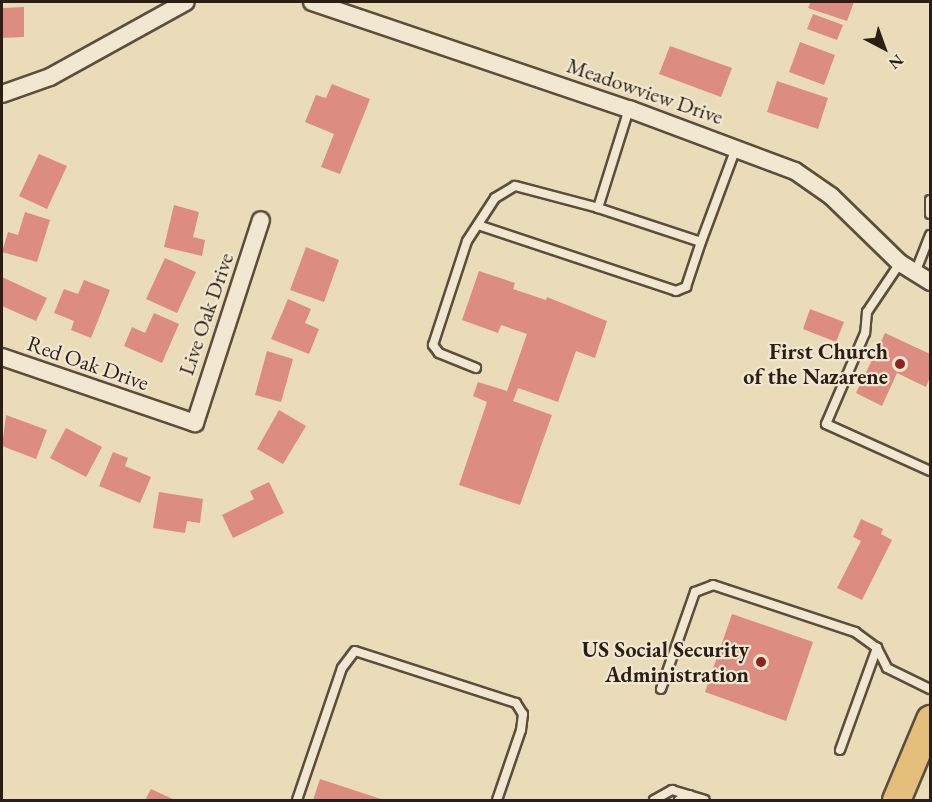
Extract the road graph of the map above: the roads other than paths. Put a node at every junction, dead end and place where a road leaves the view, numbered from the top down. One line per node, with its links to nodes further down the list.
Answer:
1 (186, 2): 3 (street)
2 (312, 2): 4 (street, Meadowview Drive)
3 (2, 94)
4 (629, 109): 5 (street, Meadowview Drive); 7 (lane)
5 (736, 147): 12 (lane); 13 (street, Meadowview Drive)
6 (930, 200): 8 (lane)
7 (598, 208): 10 (lane); 12 (lane)
8 (930, 214)
9 (261, 220): 18 (street, Live Oak Drive)
10 (478, 225): 12 (lane); 17 (lane)
11 (930, 235): 14 (lane)
12 (701, 242)
13 (900, 263): 14 (street, Meadowview Drive); 19 (lane)
14 (915, 273): 15 (street, Meadowview Drive)
15 (930, 282)
16 (2, 357): 18 (street, Red Oak Drive)
17 (476, 368)
18 (195, 423)
19 (930, 471)
20 (877, 648): 21 (lane); 22 (lane); 24 (lane)
21 (661, 689)
22 (930, 689)
23 (930, 719): 31 (main road)
24 (840, 750)
25 (690, 795): 28 (lane); 29 (lane); 30 (lane)
26 (297, 801): 27 (lane)
27 (497, 801)
28 (654, 801)
29 (679, 801)
30 (705, 801)
31 (896, 801)

